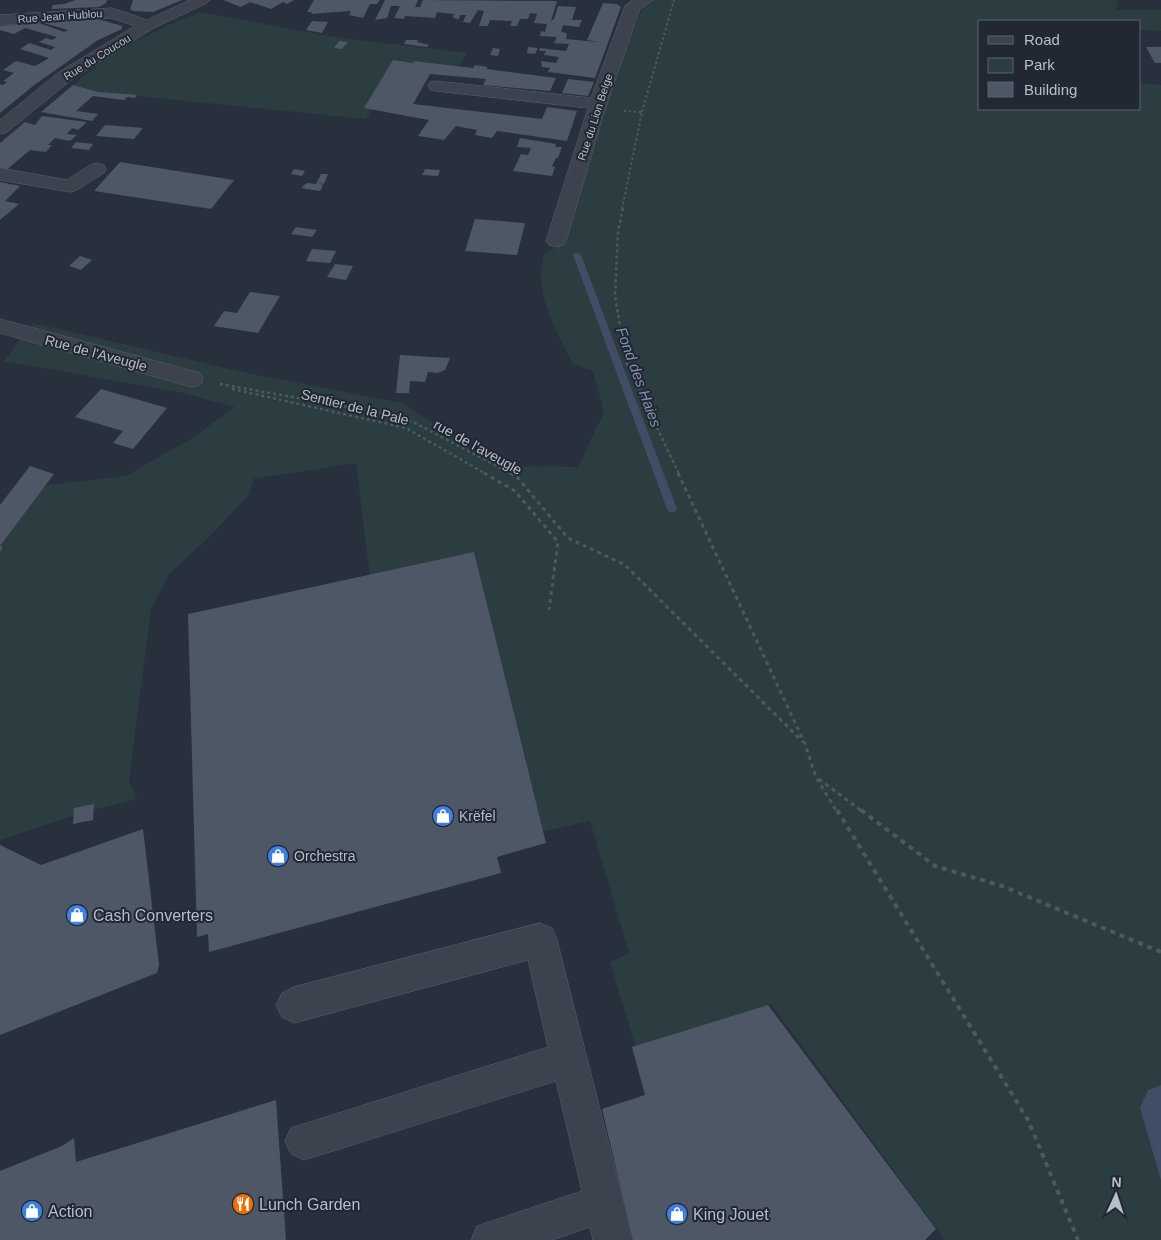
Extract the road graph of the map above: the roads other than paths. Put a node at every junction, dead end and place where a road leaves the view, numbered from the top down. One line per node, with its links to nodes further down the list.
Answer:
1 (202, 0): 5 (street, Rue du Coucou)
2 (645, 0): 7 (street, Rue du Lion Belge)
3 (115, 6): 4 (street, Rue Jean Hublou); 5 (street, Rue Jean Hublou)
4 (0, 20)
5 (148, 25): 8 (street, Rue du Coucou)
6 (436, 86): 7 (street)
7 (597, 106): 11 (street, Rue du Lion Belge)
8 (0, 129)
9 (97, 169): 10 (street)
10 (0, 174)
11 (556, 241)
12 (0, 326): 13 (street, Rue de l'Aveugle)
13 (192, 380)
14 (294, 1005): 15 (street)
15 (569, 1059): 16 (street); 17 (street)
16 (304, 1141)
17 (604, 1203): 18 (street); 19 (street)
18 (491, 1240)
19 (614, 1240)

